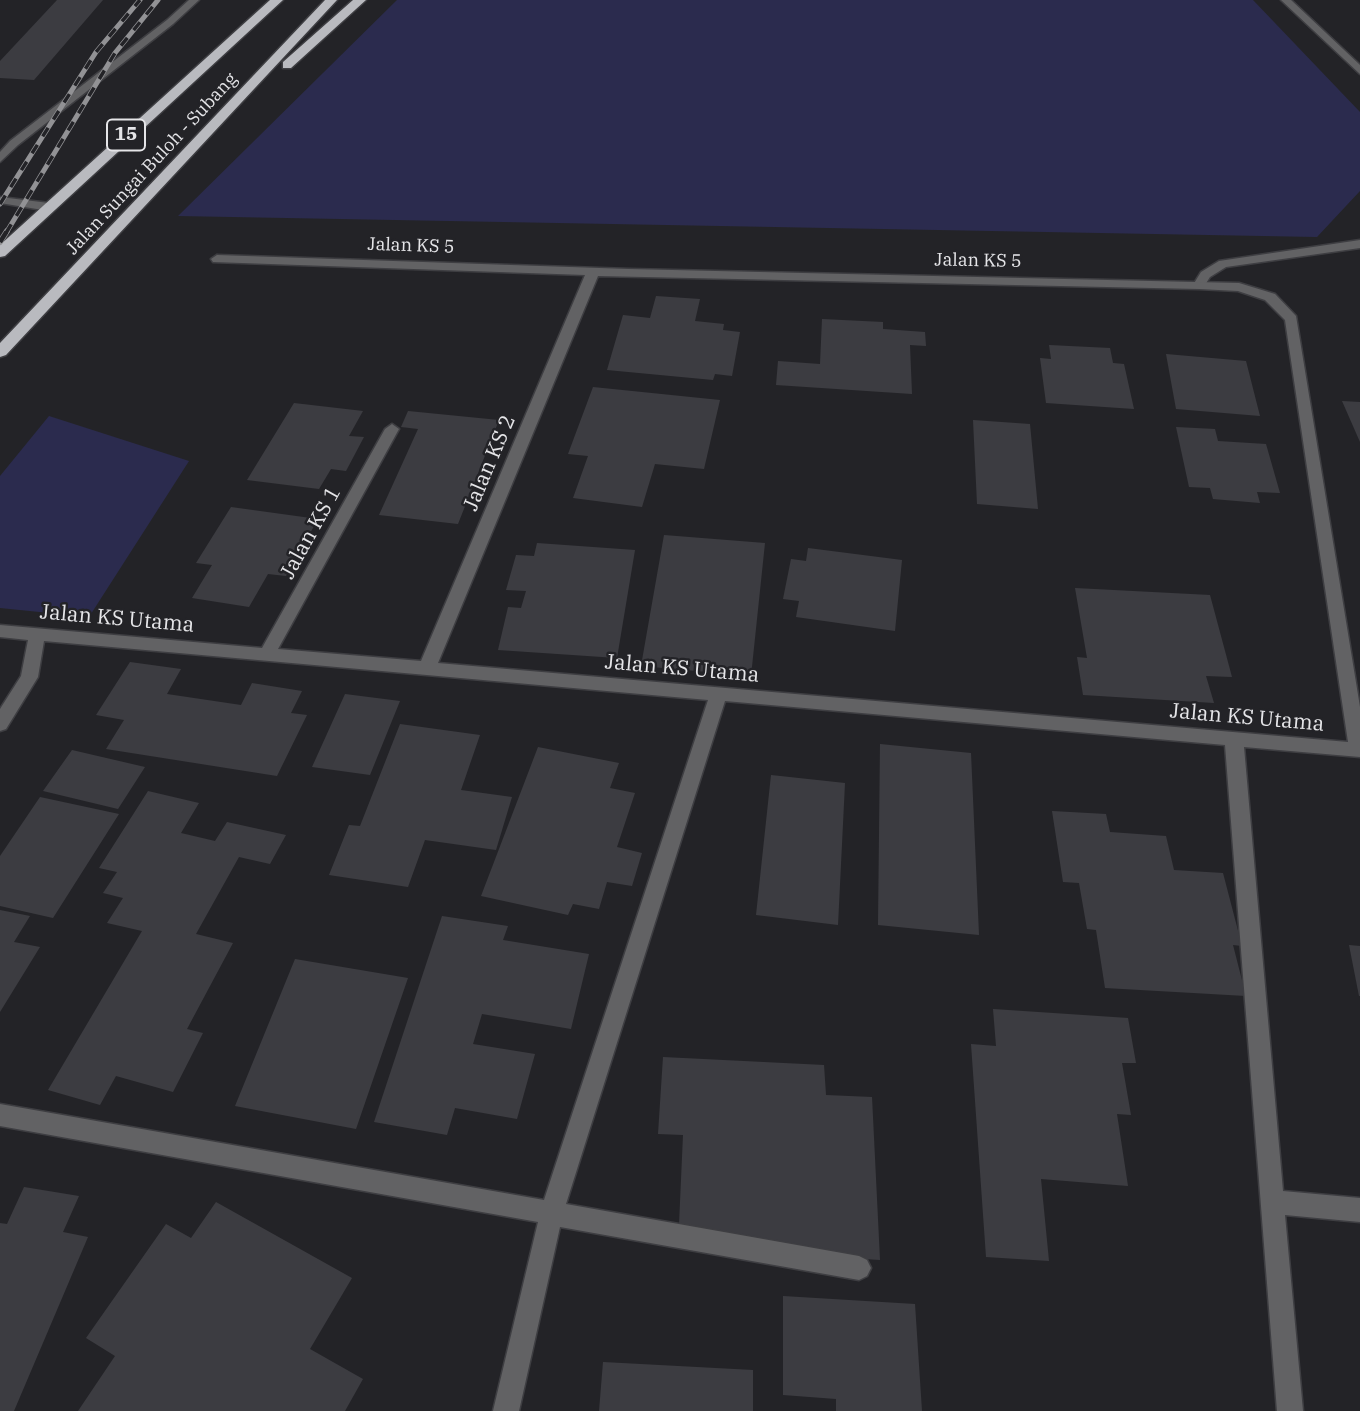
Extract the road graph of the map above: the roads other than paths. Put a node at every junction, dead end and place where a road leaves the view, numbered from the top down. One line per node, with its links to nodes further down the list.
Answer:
1 (194, 0): 10 (street)
2 (257, 0): 7 (highway)
3 (277, 0): 7 (highway, Jalan Sungai Buloh - Subang / 15)
4 (331, 0): 9 (highway, Jalan Sungai Buloh - Subang)
5 (360, 0): 9 (highway)
6 (1286, 0): 8 (street)
7 (204, 64): 12 (highway, Jalan Sungai Buloh - Subang / 15)
8 (1360, 71)
9 (194, 148): 18 (highway, Jalan Sungai Buloh - Subang)
10 (0, 159)
11 (0, 200): 12 (street)
12 (49, 207): 14 (highway, Jalan Sungai Buloh - Subang / 15)
13 (1360, 244): 17 (street)
14 (0, 253)
15 (217, 259): 16 (street, Jalan KS 5)
16 (593, 272): 17 (street, Jalan KS 5); 23 (street, Jalan KS 2)
17 (1199, 285): 27 (street, Jalan KS 5)
18 (0, 352)
19 (392, 429): 22 (street, Jalan KS 1)
20 (0, 631): 21 (street, Jalan KS Utama)
21 (37, 634): 22 (street, Jalan KS Utama); 25 (street)
22 (266, 656): 23 (street, Jalan KS Utama)
23 (426, 670): 24 (street, Jalan KS Utama)
24 (718, 695): 26 (street, Jalan KS Utama); 31 (street)
25 (0, 724)
26 (1234, 740): 27 (street, Jalan KS Utama); 29 (street)
27 (1359, 750)
28 (0, 1115): 31 (street)
29 (1274, 1202): 30 (street); 34 (street)
30 (1360, 1210)
31 (552, 1212): 32 (street); 33 (street)
32 (859, 1268)
33 (506, 1411)
34 (1290, 1411)

